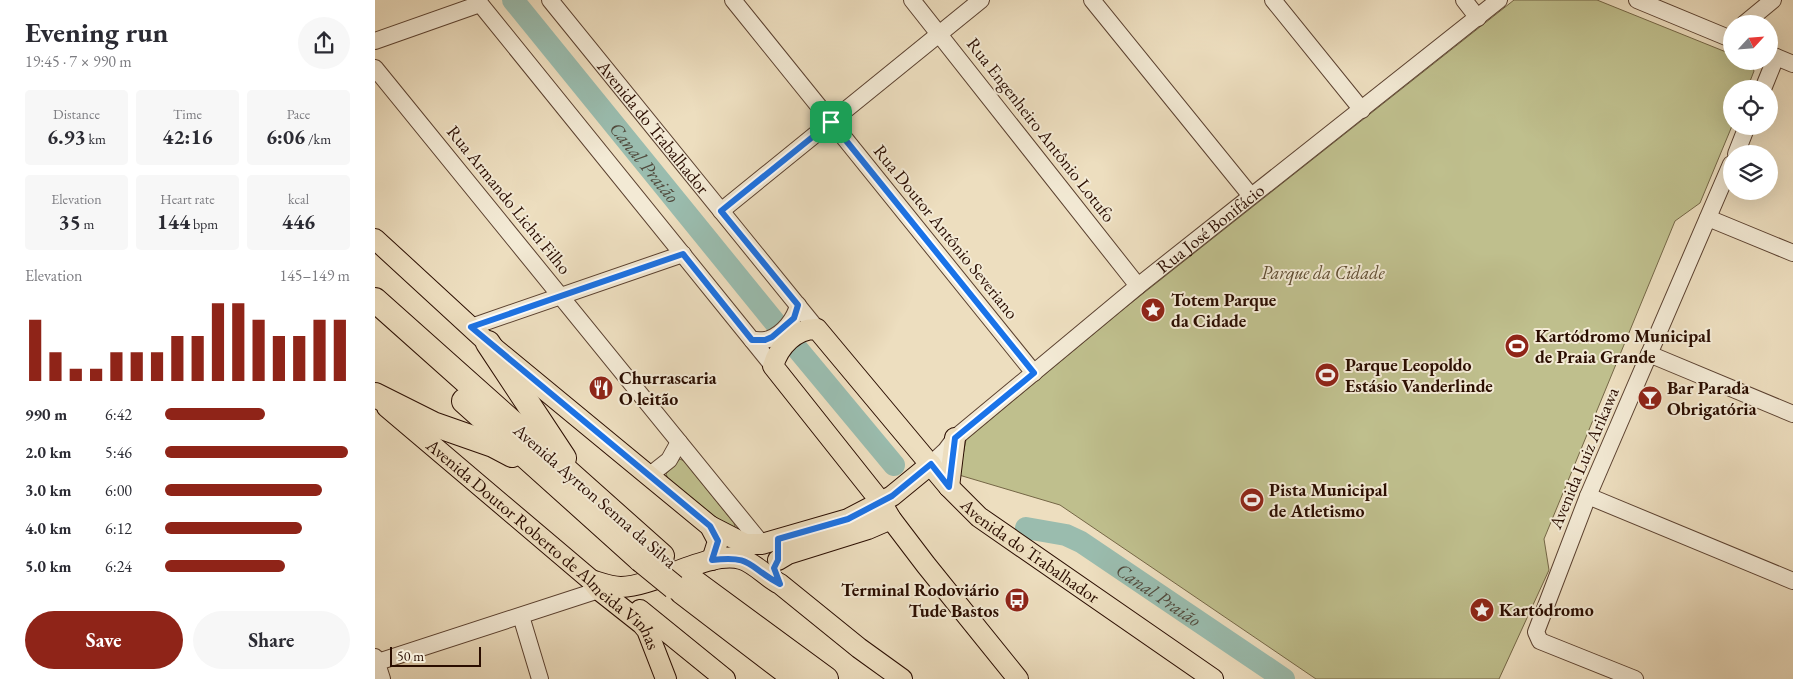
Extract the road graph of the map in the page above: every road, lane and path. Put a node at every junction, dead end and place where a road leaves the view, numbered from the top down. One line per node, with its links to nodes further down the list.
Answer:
1 (550, 0): 25 (street, Avenida do Trabalhador)
2 (733, 0): 22 (street, Rua Doutor Antônio Severiano)
3 (912, 0): 15 (street, Rua Engenheiro Antônio Lotufo)
4 (981, 0): 15 (street)
5 (1092, 0): 24 (street)
6 (1273, 0): 21 (street)
7 (1464, 0): 14 (street)
8 (1473, 0): 14 (street)
9 (1499, 0): 14 (street, Rua José Bonifácio)
10 (1637, 0): 16 (street)
11 (1773, 0): 13 (street)
12 (478, 2): 17 (street); 29 (street)
13 (1755, 15)
14 (1478, 18): 21 (street, Rua José Bonifácio)
15 (939, 34): 22 (street); 30 (street, Rua Engenheiro Antônio Lotufo)
16 (1723, 34)
17 (375, 41)
18 (1778, 58): 19 (street)
19 (1793, 64)
20 (375, 68): 31 (street, Rua Armando Lichti Filho)
21 (1362, 110): 24 (street, Rua José Bonifácio)
22 (831, 122): 25 (street); 40 (street, Rua Doutor Antônio Severiano)
23 (1723, 183): 26 (street, Avenida Luiz Arikawa)
24 (1251, 196): 30 (street, Rua José Bonifácio)
25 (721, 211): 33 (street, Avenida do Trabalhador)
26 (1708, 218): 28 (street); 39 (street, Avenida Luiz Arikawa)
27 (375, 239): 36 (main road)
28 (1793, 253)
29 (683, 254): 31 (street); 37 (street)
30 (1139, 286): 40 (street, Rua José Bonifácio)
31 (561, 296): 36 (street); 44 (street, Rua Armando Lichti Filho)
32 (375, 300): 51 (highway, Avenida Ayrton Senna da Silva)
33 (798, 305): 35 (street, Avenida do Trabalhador); 35 (street)
34 (375, 321): 47 (highway, Avenida Ayrton Senna da Silva)
35 (803, 327): 38 (main road); 45 (main road, Avenida do Trabalhador)
36 (480, 335): 48 (main road); 51 (highway)
37 (752, 340): 38 (street); 38 (street)
38 (775, 350): 52 (main road)
39 (1649, 354): 42 (street); 50 (street, Avenida Luiz Arikawa)
40 (1034, 373): 43 (street, Rua José Bonifácio)
41 (375, 396): 47 (highway); 62 (main road, Avenida Doutor Roberto de Almeida Vinhas)
42 (1793, 414)
43 (955, 438): 45 (main road); 46 (street, Rua José Bonifácio); 49 (main road)
44 (679, 442): 48 (street); 54 (street, Rua Armando Lichti Filho)
45 (916, 446): 46 (main road, Avenida do Trabalhador)
46 (931, 464): 49 (main road, Avenida do Trabalhador); 52 (main road)
47 (540, 470): 55 (highway, Avenida Ayrton Senna da Silva)
48 (650, 475): 53 (main road)
49 (949, 487): 74 (main road, Avenida do Trabalhador)
50 (1588, 496): 58 (street); 75 (street, Avenida Luiz Arikawa)
51 (603, 503): 55 (highway, Avenida Ayrton Senna da Silva)
52 (886, 510): 54 (main road); 57 (main road); 73 (main road)
53 (710, 526): 54 (main road); 56 (main road)
54 (770, 542): 57 (main road)
55 (652, 558): 59 (highway, Avenida Ayrton Senna da Silva)
56 (712, 560): 60 (main road); 61 (main road)
57 (778, 560): 61 (main road)
58 (1793, 581)
59 (682, 583): 70 (highway, Avenida Ayrton Senna da Silva); 71 (highway, Avenida Ayrton Senna da Silva)
60 (644, 584): 62 (main road); 64 (main road)
61 (780, 584): 72 (main road)
62 (595, 585): 63 (street); 66 (main road, Avenida Doutor Roberto de Almeida Vinhas)
63 (521, 616): 65 (street); 68 (street)
64 (692, 653): 66 (main road, Avenida Doutor Roberto de Almeida Vinhas); 69 (main road)
65 (376, 661): 67 (street)
66 (664, 674)
67 (382, 679)
68 (541, 679)
69 (725, 679)
70 (795, 679)
71 (826, 679)
72 (902, 679)
73 (1018, 679)
74 (1213, 679)
75 (1635, 679)

